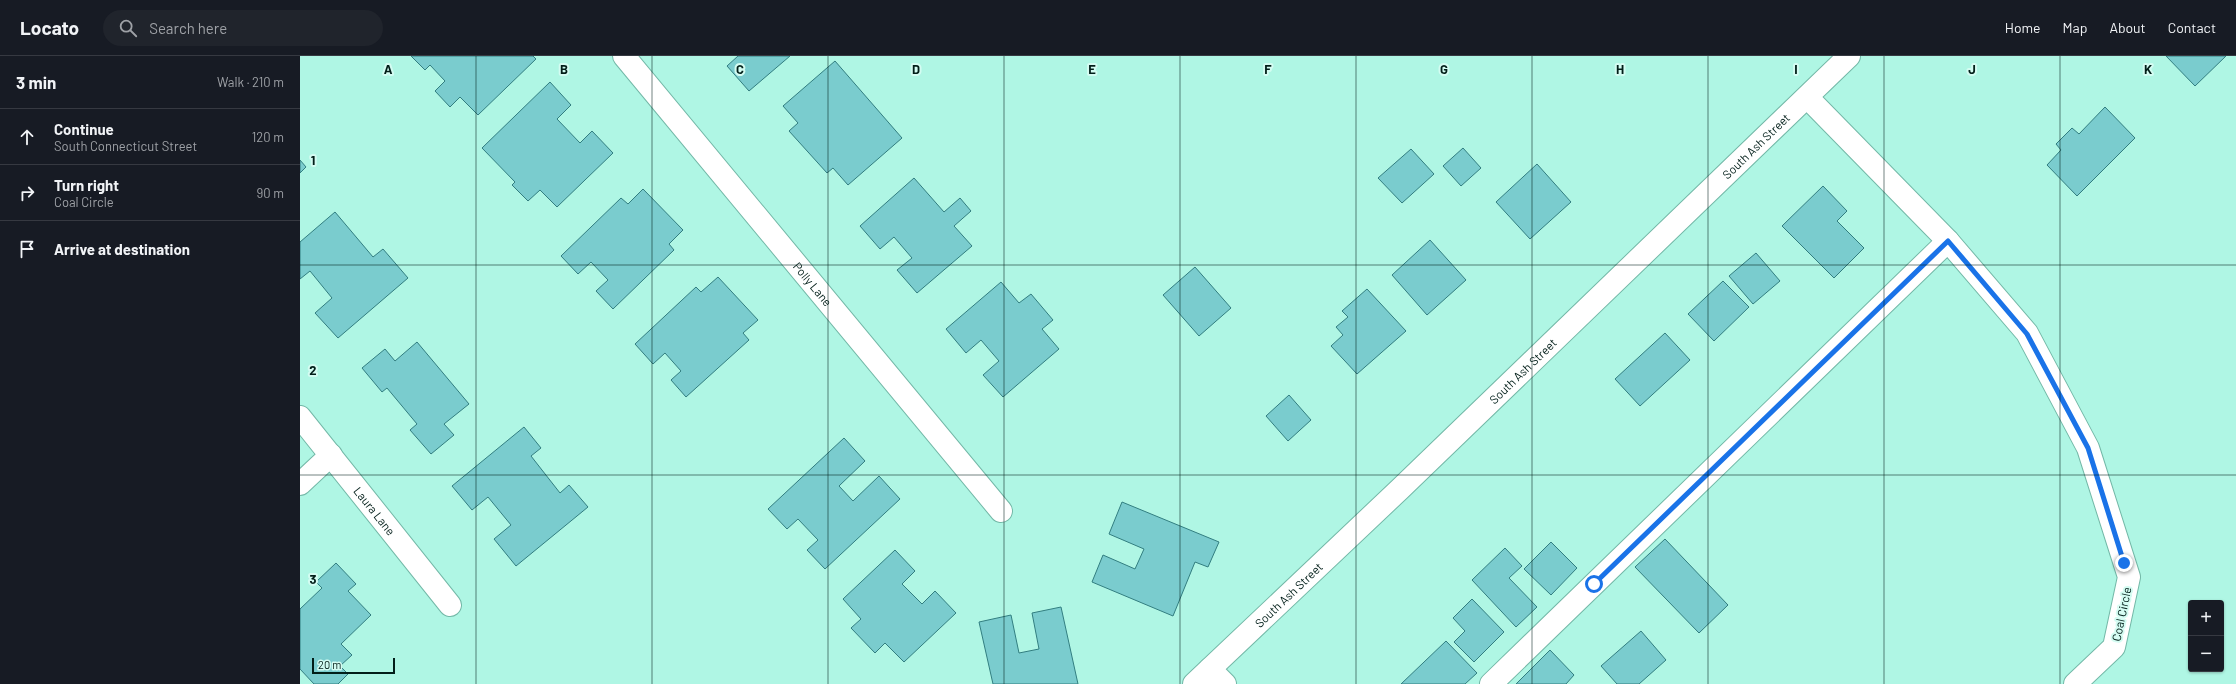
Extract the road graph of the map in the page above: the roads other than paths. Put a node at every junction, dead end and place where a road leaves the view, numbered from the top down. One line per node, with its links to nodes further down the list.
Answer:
1 (624, 56): 8 (street, Polly Lane)
2 (1849, 56): 3 (street, South Ash Street)
3 (1807, 97): 4 (street, Coal Circle); 10 (street, South Ash Street)
4 (1948, 241): 12 (street); 13 (street, Coal Circle)
5 (300, 417): 6 (street, Laura Lane)
6 (331, 455): 7 (street); 9 (street, Laura Lane)
7 (300, 484)
8 (1001, 511)
9 (450, 605)
10 (1217, 677): 11 (street, South Ash Street)
11 (1194, 684)
12 (1491, 684)
13 (2075, 684)

